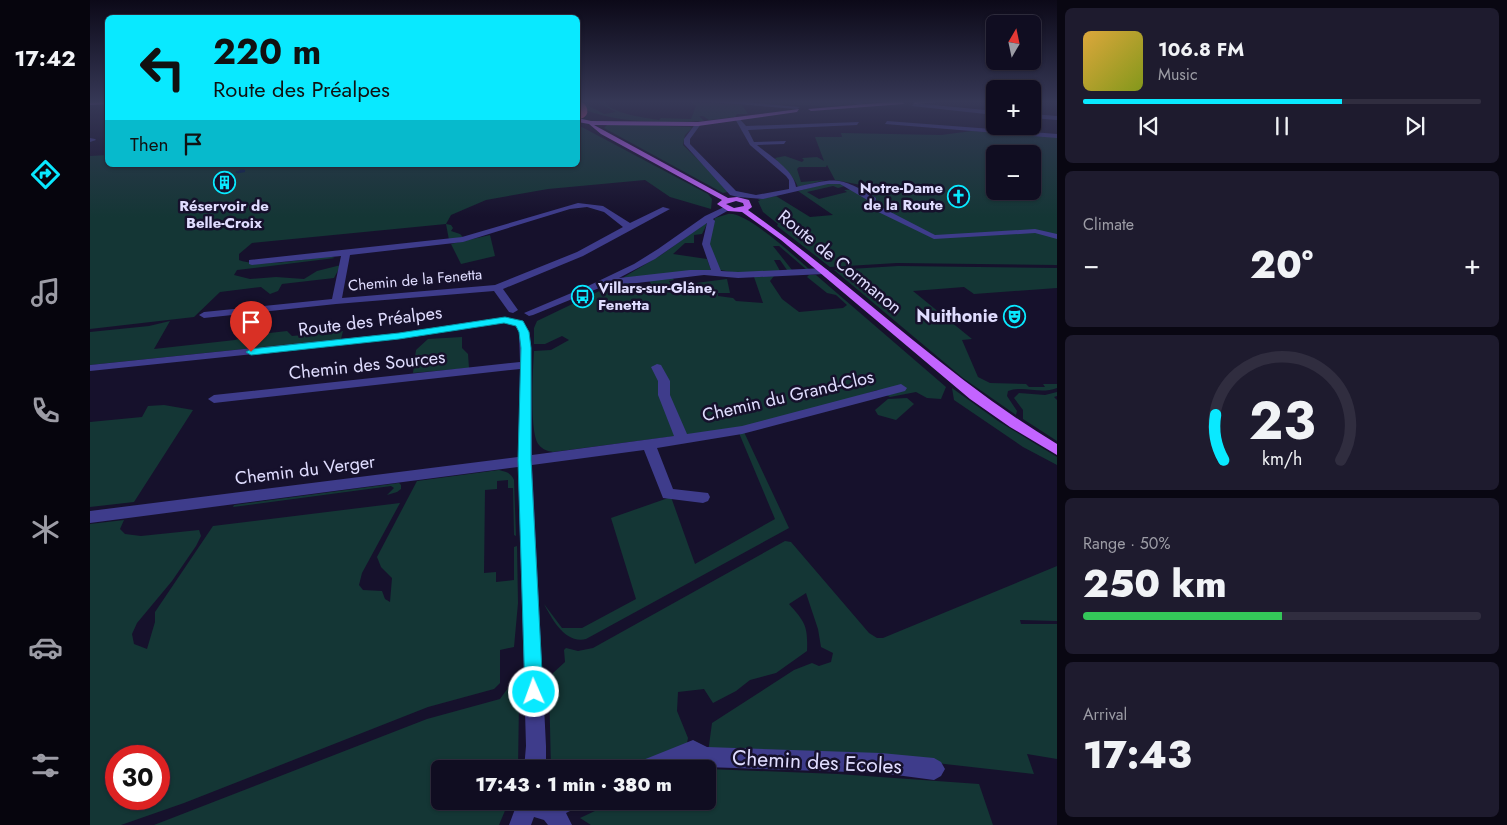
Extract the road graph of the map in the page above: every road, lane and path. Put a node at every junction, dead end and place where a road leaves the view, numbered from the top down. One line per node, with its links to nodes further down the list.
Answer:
1 (614, 140): 7 (main road)
2 (687, 140): 6 (street)
3 (750, 140): 5 (street)
4 (784, 142): 5 (street)
5 (752, 144): 6 (street)
6 (793, 190): 11 (street)
7 (726, 204): 9 (street, Route des Préalpes); 14 (main road, Route de Cormanon)
8 (666, 210): 10 (street, Chemin de la Fenetta)
9 (708, 218): 15 (street); 16 (street, Route des Préalpes)
10 (627, 228): 12 (street, Chemin de la Fenetta); 17 (street, Chemin de la Fenetta)
11 (1057, 237)
12 (346, 254): 13 (street, Chemin de la Fenetta); 18 (street, Chemin de la Fenetta)
13 (252, 262)
14 (824, 272): 15 (street); 28 (main road, Route de Cormanon)
15 (717, 273): 16 (street)
16 (609, 281): 20 (street, Route des Préalpes)
17 (497, 288): 18 (street, Chemin de la Fenetta); 20 (street, Chemin de la Fenetta)
18 (336, 301): 19 (street, Chemin de la Fenetta)
19 (204, 315)
20 (516, 316): 21 (street, Chemin de la Fenetta); 23 (street, Route des Préalpes)
21 (524, 365): 25 (street, Chemin des Sources); 29 (street, Chemin de la Fenetta)
22 (657, 367): 26 (street, Chemin du Grand-Clos)
23 (90, 368)
24 (901, 388): 26 (street, Chemin du Grand-Clos)
25 (214, 399)
26 (682, 439): 27 (street, Chemin du Grand-Clos)
27 (649, 445): 29 (street, Chemin du Grand-Clos); 30 (street)
28 (1057, 450)
29 (525, 460): 31 (street, Chemin du Verger); 32 (street, Chemin de la Fenetta)
30 (703, 497)
31 (90, 517)
32 (535, 760)
33 (668, 760): 34 (street, Chemin des Ecoles)
34 (934, 769)
35 (526, 810): 36 (street)
36 (559, 812)

